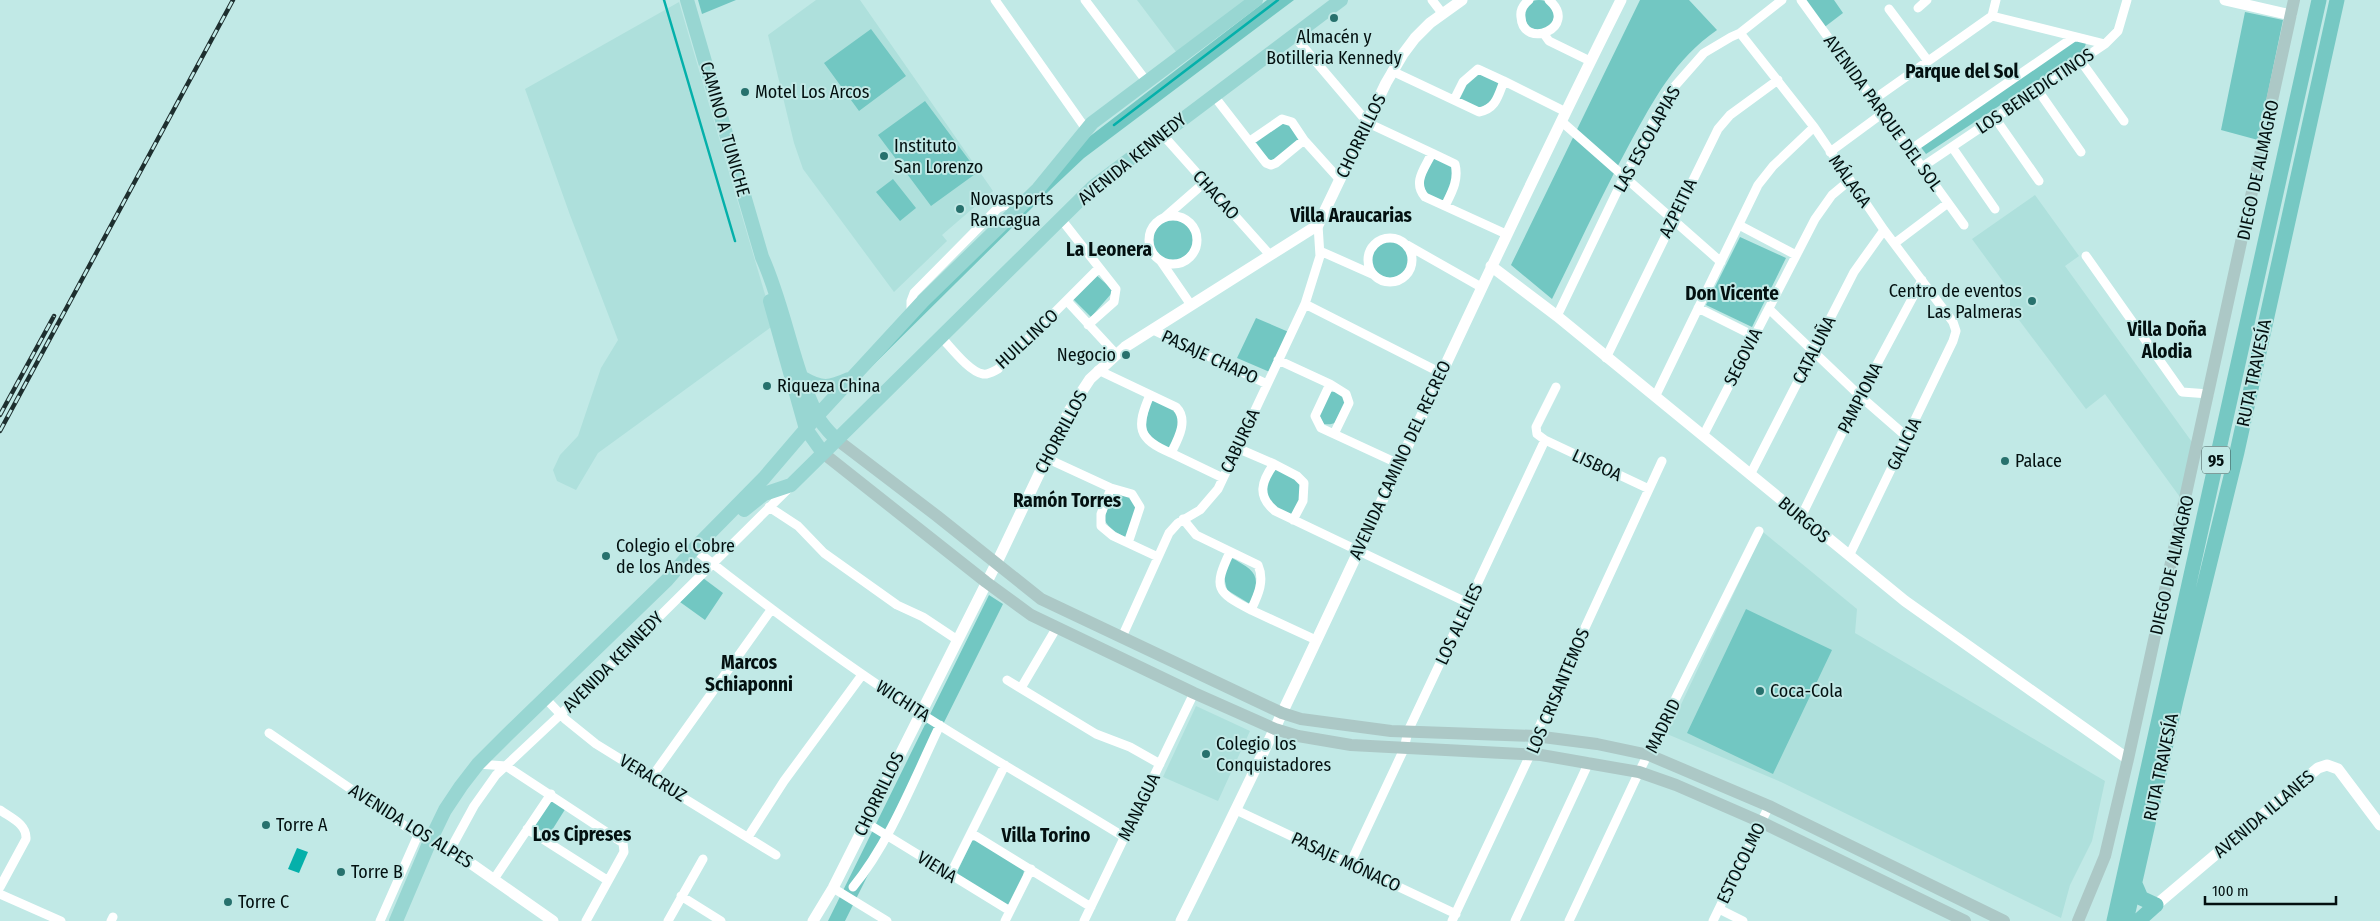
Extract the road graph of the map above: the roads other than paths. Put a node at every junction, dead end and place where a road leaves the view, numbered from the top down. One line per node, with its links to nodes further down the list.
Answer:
1 (687, 0): 79 (main road, CAMINO A TUNICHE)
2 (995, 0): 47 (street)
3 (1086, 0): 36 (street)
4 (1256, 0): 36 (main road, AVENIDA KENNEDY)
5 (1341, 0): 27 (main road, AVENIDA KENNEDY)
6 (1432, 0): 22 (street)
7 (1462, 0): 22 (street, CHORRILLOS)
8 (1529, 0): 26 (street)
9 (1549, 0): 26 (street)
10 (1621, 0): 31 (street, AVENIDA CAMINO DEL RECREO)
11 (1782, 0): 25 (street, LAS ESCOLAPIAS)
12 (1801, 0): 40 (street, AVENIDA PARQUE DEL SOL)
13 (1927, 0): 20 (street)
14 (1996, 0): 24 (street)
15 (2127, 0): 29 (street, LOS BENEDICTINOS)
16 (2225, 0): 23 (street)
17 (2294, 0): 23 (main road, DIEGO DE ALMAGRO)
18 (2319, 0): 231 (highway, RUTA TRAVESÍA / 95)
19 (2337, 0): 200 (highway, RUTA TRAVESÍA / 95)
20 (1918, 8)
21 (1889, 9): 32 (street)
22 (1442, 13): 33 (street, CHORRILLOS)
23 (2291, 15): 109 (main road, DIEGO DE ALMAGRO)
24 (1992, 16): 28 (street); 32 (street)
25 (1740, 33): 34 (street, MÁLAGA); 57 (street, LAS ESCOLAPIAS)
26 (1544, 34): 31 (street)
27 (1294, 36): 38 (main road, AVENIDA KENNEDY); 45 (street)
28 (2074, 37): 29 (street); 52 (street)
29 (2105, 44): 30 (street, LOS BENEDICTINOS)
30 (2080, 60): 37 (street, LOS BENEDICTINOS); 44 (street)
31 (1590, 61): 42 (street, AVENIDA CAMINO DEL RECREO)
32 (1928, 61): 40 (street)
33 (1392, 72): 39 (street); 45 (street, CHORRILLOS)
34 (1778, 80): 46 (street, MÁLAGA); 67 (street, AZPEITIA)
35 (1504, 81): 39 (street); 39 (street); 42 (street)
36 (1147, 82): 47 (main road, AVENIDA KENNEDY)
37 (2037, 90): 43 (street, LOS BENEDICTINOS); 54 (street)
38 (1214, 96): 48 (main road, AVENIDA KENNEDY); 50 (street)
39 (1454, 100)
40 (1873, 100): 41 (street, AVENIDA PARQUE DEL SOL)
41 (1883, 113): 52 (street, AVENIDA PARQUE DEL SOL); 53 (street)
42 (1563, 116): 57 (street); 72 (street, AVENIDA CAMINO DEL RECREO)
43 (1995, 118): 51 (street, LOS BENEDICTINOS); 60 (street)
44 (2124, 121)
45 (1368, 123): 55 (street); 58 (street, CHORRILLOS)
46 (1814, 127): 53 (street, MÁLAGA); 69 (street)
47 (1086, 129): 105 (main road, AVENIDA KENNEDY)
48 (1162, 134): 61 (street, CHACAO); 66 (main road, AVENIDA KENNEDY)
49 (1304, 140): 50 (street); 50 (street); 58 (street)
50 (1250, 141)
51 (1952, 147): 56 (street, LOS BENEDICTINOS); 64 (street)
52 (1910, 150): 56 (street, AVENIDA PARQUE DEL SOL)
53 (1830, 152): 59 (street, MÁLAGA)
54 (2081, 152)
55 (1432, 153): 63 (street); 63 (street)
56 (1922, 167): 62 (street, AVENIDA PARQUE DEL SOL)
57 (1624, 177): 67 (street); 92 (street, LAS ESCOLAPIAS)
58 (1340, 180): 68 (street, CHORRILLOS)
59 (1850, 180): 71 (street, MÁLAGA); 77 (street, SEGOVIA)
60 (2039, 181)
61 (1204, 183): 65 (street); 76 (street, CHACAO)
62 (1948, 203): 70 (street, AVENIDA PARQUE DEL SOL); 73 (street)
63 (1445, 206): 72 (street)
64 (1995, 209)
65 (1164, 218): 80 (street); 80 (street)
66 (1061, 219): 83 (street, HUILLINCO); 96 (main road, AVENIDA KENNEDY)
67 (1672, 219): 81 (street); 100 (street, AZPEITIA)
68 (1318, 225): 75 (street, CABURGA); 76 (street, CHORRILLOS)
69 (1739, 225): 77 (street); 81 (street)
70 (1964, 225)
71 (1884, 230): 73 (street, MÁLAGA); 98 (street, CATALUÑA)
72 (1506, 234): 82 (street, AVENIDA CAMINO DEL RECREO)
73 (1895, 243): 85 (street, MÁLAGA)
74 (1406, 245): 84 (street); 84 (street); 86 (street)
75 (1320, 251): 84 (street); 88 (street, CABURGA)
76 (1270, 255): 89 (street, CHORRILLOS)
77 (1796, 255): 91 (street, SEGOVIA)
78 (2086, 256): 109 (street)
79 (762, 257): 104 (main road, CAMINO A TUNICHE); 114 (main road, CAMINO A TUNICHE)
80 (1160, 260): 89 (street)
81 (1721, 262): 90 (street)
82 (1491, 266): 86 (street, AVENIDA CAMINO DEL RECREO); 92 (street, BURGOS)
83 (1099, 268): 87 (street, HUILLINCO); 93 (street, HUILLINCO)
84 (1375, 275)
85 (1922, 280): 95 (street, MÁLAGA); 111 (street, PAMPIONA)
86 (1481, 287): 103 (street, AVENIDA CAMINO DEL RECREO)
87 (1067, 301): 93 (street, HUILLINCO); 96 (street, HUILLINCO)
88 (1305, 304): 101 (street, CABURGA); 103 (street)
89 (1191, 305): 94 (street, CHORRILLOS)
90 (1698, 308): 97 (street); 112 (street)
91 (1769, 309): 97 (street, SEGOVIA); 98 (street)
92 (1557, 316): 100 (street, BURGOS)
93 (1088, 325): 99 (street)
94 (1153, 330): 99 (street, CHORRILLOS); 106 (street, PASAJE CHAPO)
95 (1956, 332): 117 (street, GALICIA)
96 (940, 336): 118 (main road, AVENIDA KENNEDY)
97 (1754, 336): 116 (street, SEGOVIA)
98 (1814, 351): 111 (street); 127 (street, CATALUÑA)
99 (1116, 354): 102 (street, CHORRILLOS)
100 (1606, 358): 112 (street, BURGOS)
101 (1278, 360): 106 (street, CABURGA); 107 (street)
102 (1098, 370): 110 (street); 123 (street, CHORRILLOS)
103 (1441, 373): 126 (street, AVENIDA CAMINO DEL RECREO)
104 (802, 378): 105 (main road); 113 (main road, CAMINO A TUNICHE)
105 (852, 378): 113 (main road, AVENIDA KENNEDY)
106 (1267, 384): 120 (street, CABURGA)
107 (1330, 384): 115 (street); 115 (street)
108 (1556, 387): 119 (street)
109 (2209, 394): 171 (main road, DIEGO DE ALMAGRO)
110 (1150, 395): 122 (street); 122 (street)
111 (1860, 396): 117 (street); 135 (street, PAMPIONA)
112 (1655, 397): 116 (street, BURGOS)
113 (817, 416): 114 (main road, AVENIDA KENNEDY); 118 (main road, CAMINO A TUNICHE)
114 (806, 429): 121 (main road, CAMINO A TUNICHE); 140 (main road, AVENIDA KENNEDY)
115 (1334, 434): 126 (street)
116 (1703, 436): 127 (street, BURGOS)
117 (1907, 437): 143 (street, GALICIA)
118 (836, 439): 121 (main road, AVENIDA KENNEDY); 129 (main road)
119 (1544, 440): 132 (street, LISBOA); 148 (street, LOS ALELIES)
120 (1237, 448): 125 (street); 128 (street, CABURGA)
121 (823, 453): 130 (main road, AVENIDA KENNEDY); 133 (main road)
122 (1171, 453): 128 (street)
123 (1046, 458): 131 (street); 146 (street, CHORRILLOS)
124 (1662, 461): 132 (street, LOS CRISANTEMOS)
125 (1274, 464): 137 (street); 137 (street)
126 (1399, 464): 141 (street, AVENIDA CAMINO DEL RECREO)
127 (1750, 475): 135 (street, BURGOS)
128 (1223, 478): 136 (street, CABURGA)
129 (888, 479): 133 (main road); 146 (main road)
130 (791, 486): 134 (street, AVENIDA KENNEDY); 140 (main road, AVENIDA KENNEDY)
131 (1111, 488): 139 (street); 139 (street)
132 (1649, 489): 167 (street, LOS CRISANTEMOS)
133 (876, 494): 147 (main road)
134 (770, 507): 145 (street, AVENIDA KENNEDY); 153 (street)
135 (1801, 518): 143 (street, BURGOS)
136 (1183, 519): 142 (street); 144 (street, CABURGA)
137 (1294, 520): 141 (street)
138 (1759, 531): 170 (street, MADRID)
139 (1128, 543): 144 (street)
140 (697, 551): 145 (street, WICHITA); 159 (main road, AVENIDA KENNEDY)
141 (1358, 551): 148 (street); 154 (street, AVENIDA CAMINO DEL RECREO)
142 (1230, 552): 150 (street); 150 (street)
143 (1849, 556): 171 (street, BURGOS)
144 (1158, 557): 152 (street, CABURGA)
145 (712, 564): 149 (street, WICHITA); 162 (street, AVENIDA KENNEDY)
146 (996, 564): 147 (street, CHORRILLOS); 152 (main road)
147 (986, 582): 151 (main road); 153 (street, CHORRILLOS)
148 (1468, 603): 165 (street, LOS ALELIES)
149 (771, 610): 155 (street, WICHITA); 178 (street)
150 (1251, 610): 154 (street)
151 (1057, 627): 157 (street); 158 (main road)
152 (1122, 637): 161 (main road)
153 (956, 639): 160 (street, CHORRILLOS)
154 (1316, 640): 161 (street, AVENIDA CAMINO DEL RECREO)
155 (862, 675): 160 (street, WICHITA); 189 (street)
156 (1007, 680): 157 (street)
157 (1021, 688): 174 (street)
158 (1194, 693): 164 (main road); 174 (street, MANAGUA)
159 (545, 698): 162 (street, VERACRUZ); 173 (main road, AVENIDA KENNEDY)
160 (919, 712): 163 (street, WICHITA); 183 (street, CHORRILLOS)
161 (1282, 713): 164 (street, AVENIDA CAMINO DEL RECREO); 165 (main road)
162 (560, 715): 176 (street, AVENIDA KENNEDY); 178 (street, VERACRUZ)
163 (940, 725): 175 (street, WICHITA); 188 (street)
164 (1275, 729): 168 (main road); 182 (street, AVENIDA CAMINO DEL RECREO)
165 (1408, 731): 167 (main road); 168 (street, LOS ALELIES)
166 (269, 733): 190 (street, AVENIDA LOS ALPES)
167 (1535, 736): 169 (street, LOS CRISANTEMOS); 170 (main road)
168 (1404, 749): 169 (main road); 195 (street, LOS ALELIES)
169 (1530, 755): 172 (main road); 210 (street, LOS CRISANTEMOS)
170 (1648, 755): 177 (street, MADRID); 180 (main road)
171 (2128, 759): 230 (main road, DIEGO DE ALMAGRO)
172 (1589, 762): 177 (main road); 224 (street)
173 (478, 764): 176 (street); 190 (main road, AVENIDA KENNEDY)
174 (1160, 764): 191 (street, MANAGUA)
175 (1005, 765): 187 (street); 191 (street, WICHITA)
176 (506, 766): 179 (street); 192 (street, AVENIDA KENNEDY)
177 (1639, 772): 184 (main road); 225 (street, MADRID)
178 (652, 778): 189 (street, VERACRUZ)
179 (550, 794): 186 (street); 199 (street)
180 (1769, 806): 184 (street, ESTOCOLMO); 229 (main road)
181 (0, 810): 201 (street)
182 (1236, 810): 195 (street, PASAJE MÓNACO); 223 (street, AVENIDA CAMINO DEL RECREO)
183 (865, 822): 188 (street, VIENA); 203 (street, CHORRILLOS)
184 (1761, 822): 208 (street, ESTOCOLMO); 228 (main road)
185 (2380, 825): 206 (street, AVENIDA ILLANES)
186 (527, 829): 198 (street); 199 (street)
187 (971, 832): 196 (street); 197 (street)
188 (886, 835): 197 (street, VIENA); 202 (street)
189 (748, 837): 193 (street, VERACRUZ)
190 (424, 838): 192 (street, AVENIDA LOS ALPES); 213 (street, AVENIDA KENNEDY); 214 (main road, AVENIDA KENNEDY)
191 (1124, 838): 207 (street, MANAGUA)
192 (450, 850): 198 (street, AVENIDA LOS ALPES)
193 (776, 855)
194 (703, 860): 205 (street)
195 (1350, 864): 210 (street, PASAJE MÓNACO)
196 (1030, 870): 207 (street); 209 (street)
197 (950, 875): 209 (street, VIENA)
198 (494, 879): 215 (street, AVENIDA LOS ALPES)
199 (607, 880): 216 (street)
200 (2135, 884): 206 (highway); 232 (highway, RUTA TRAVESÍA / 95)
201 (0, 886)
202 (853, 887)
203 (833, 888): 219 (street, CHORRILLOS); 220 (street)
204 (0, 894): 211 (street)
205 (681, 896): 217 (street); 218 (street)
206 (2156, 906): 233 (highway)
207 (1091, 907): 222 (street, MANAGUA)
208 (1719, 909): 226 (street, ESTOCOLMO); 227 (street)
209 (1010, 911): 221 (street)
210 (1454, 917)
211 (51, 919): 212 (street)
212 (61, 921)
213 (380, 921)
214 (396, 921)
215 (553, 921)
216 (586, 921)
217 (668, 921)
218 (721, 921)
219 (813, 921)
220 (887, 921)
221 (1005, 921)
222 (1084, 921)
223 (1182, 921)
224 (1515, 921)
225 (1569, 921)
226 (1713, 921)
227 (1742, 921)
228 (1965, 921)
229 (2004, 921)
230 (2078, 921)
231 (2114, 921)
232 (2126, 921)
233 (2138, 921)

